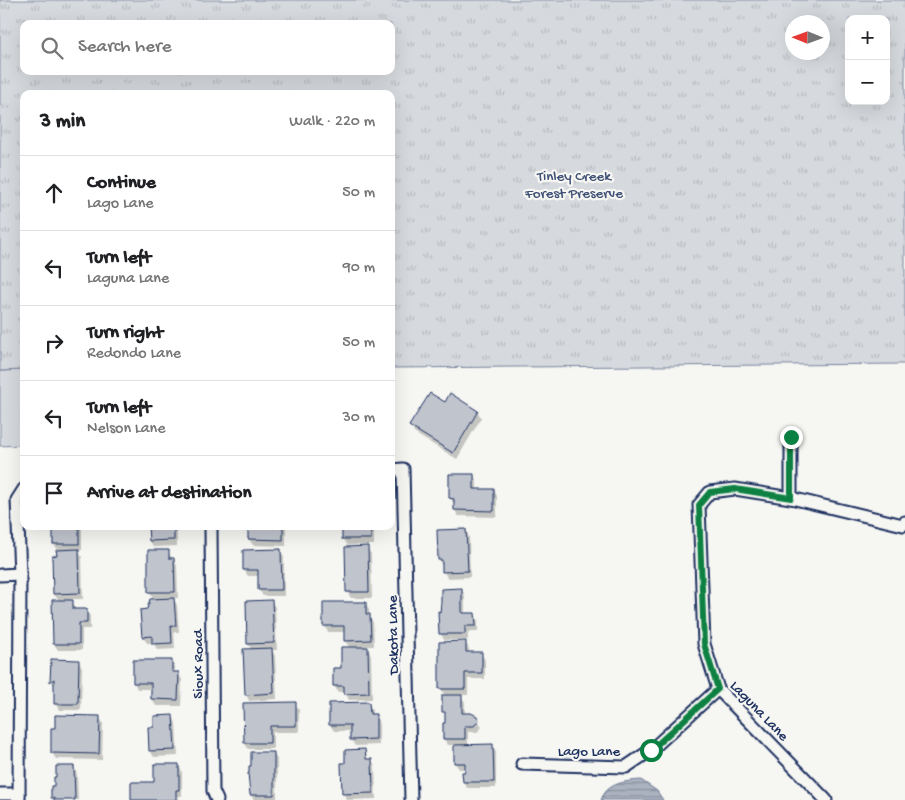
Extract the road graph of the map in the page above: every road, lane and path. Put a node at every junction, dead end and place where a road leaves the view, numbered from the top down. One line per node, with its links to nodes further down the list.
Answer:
1 (791, 437): 4 (street)
2 (397, 470): 14 (street, Dakota Lane)
3 (20, 495): 7 (street)
4 (791, 498): 5 (street); 9 (street, Laguna Lane)
5 (904, 524)
6 (211, 530): 13 (street, Sioux Road)
7 (20, 574): 8 (street); 12 (street)
8 (0, 575)
9 (718, 689): 10 (street, Lago Lane); 15 (street, Laguna Lane)
10 (522, 764)
11 (0, 794): 12 (street)
12 (19, 797)
13 (217, 800)
14 (410, 800)
15 (826, 800)

